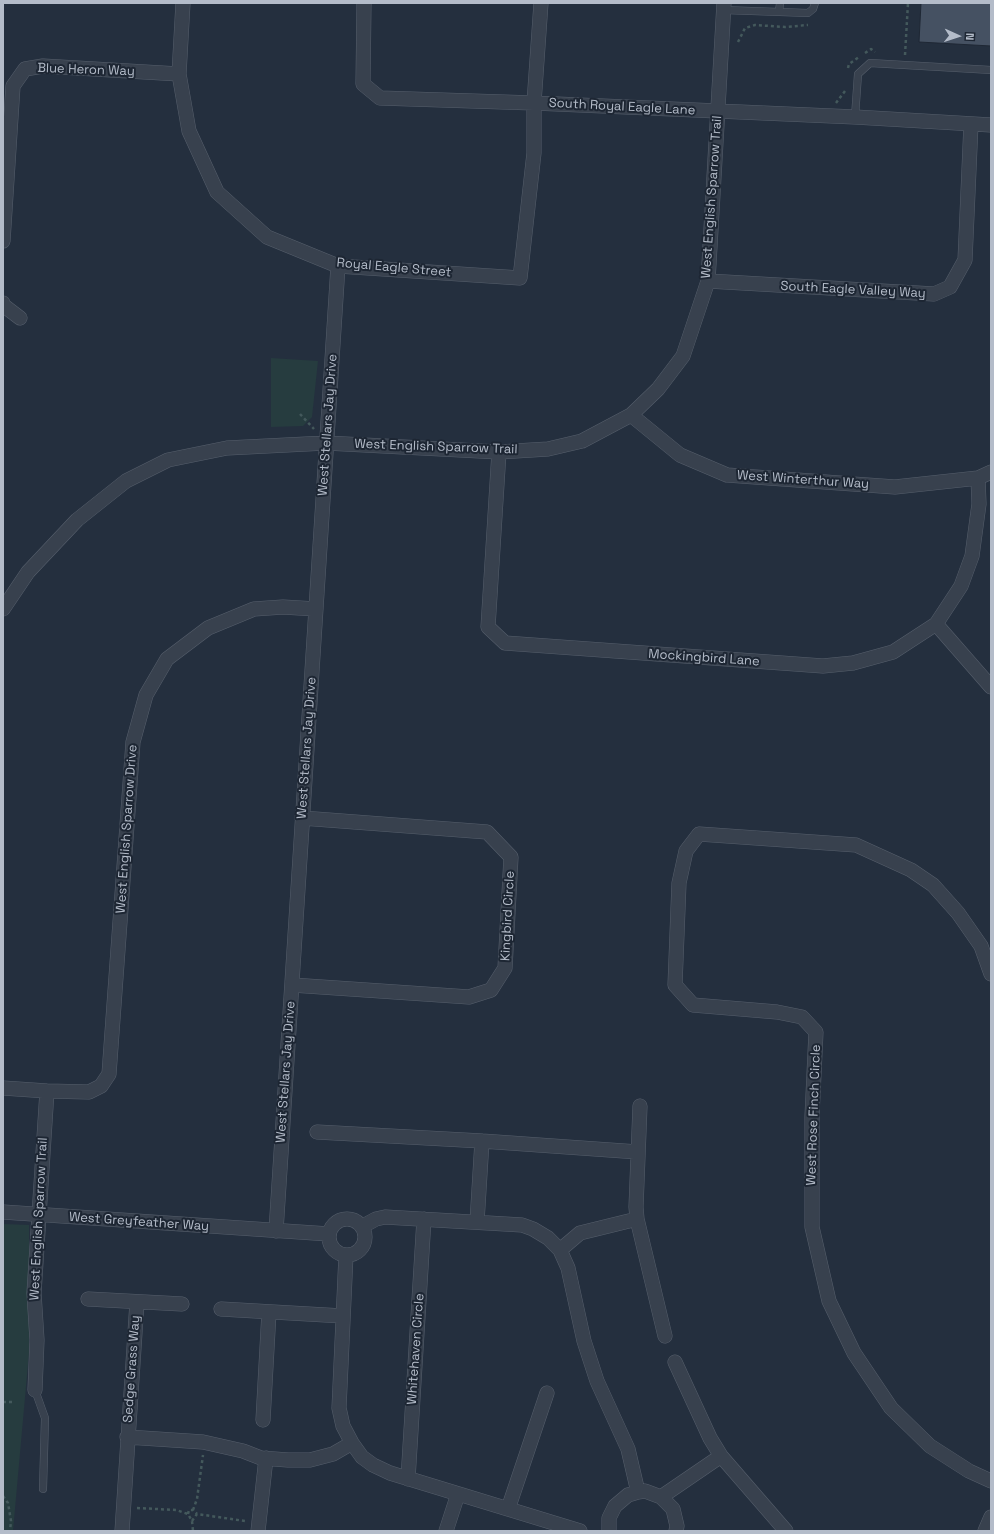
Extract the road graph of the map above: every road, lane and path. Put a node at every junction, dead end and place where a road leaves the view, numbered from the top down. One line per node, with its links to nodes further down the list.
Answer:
1 (183, 3): 11 (street, Royal Eagle Street)
2 (364, 3): 12 (street, South Royal Eagle Lane)
3 (541, 3): 12 (street)
4 (780, 3): 8 (lane)
5 (815, 3): 8 (lane)
6 (908, 3): 9 (path)
7 (724, 7): 8 (lane); 13 (street, West English Sparrow Trail)
8 (779, 12)
9 (905, 56)
10 (991, 70): 14 (lane)
11 (179, 74): 17 (street, Blue Heron Way); 18 (street, Royal Eagle Street)
12 (534, 103): 13 (street, South Royal Eagle Lane); 18 (street, Royal Eagle Street)
13 (718, 111): 14 (street, South Royal Eagle Lane); 19 (street, West English Sparrow Trail)
14 (855, 117): 15 (street, South Royal Eagle Lane)
15 (971, 124): 16 (street, South Royal Eagle Lane); 19 (street, South Eagle Valley Way)
16 (991, 125)
17 (3, 241)
18 (338, 266): 23 (street, West Stellars Jay Drive)
19 (708, 281): 22 (street, West English Sparrow Trail)
20 (3, 303): 21 (street)
21 (20, 318)
22 (631, 415): 24 (street, West English Sparrow Trail); 26 (street, West Winterthur Way)
23 (326, 443): 24 (street, West English Sparrow Trail); 27 (street, West English Sparrow Trail); 28 (street, West Stellars Jay Drive)
24 (499, 452): 29 (street, Mockingbird Lane)
25 (991, 472): 26 (street, West Winterthur Way)
26 (978, 478): 29 (street, Mockingbird Lane)
27 (3, 609)
28 (316, 609): 31 (street, West Stellars Jay Drive); 35 (street, West English Sparrow Drive)
29 (936, 624): 30 (street)
30 (991, 687)
31 (302, 818): 33 (street, West Stellars Jay Drive); 33 (street, Kingbird Circle)
32 (991, 974): 69 (street, West Rose Finch Circle)
33 (292, 985): 46 (street, West Stellars Jay Drive)
34 (3, 1088): 35 (street)
35 (47, 1091): 41 (street, West English Sparrow Trail)
36 (640, 1106): 39 (street)
37 (316, 1132): 38 (street)
38 (482, 1141): 39 (street); 44 (street)
39 (638, 1152): 43 (street)
40 (3, 1212): 41 (street, West Greyfeather Way)
41 (39, 1215): 46 (street, West Greyfeather Way); 58 (street, West English Sparrow Trail)
42 (424, 1219): 44 (street); 45 (street); 68 (street, Whitehaven Circle)
43 (637, 1219): 48 (street); 56 (street)
44 (477, 1222): 48 (street)
45 (363, 1226): 47 (street); 49 (street)
46 (276, 1230): 47 (street)
47 (329, 1234): 49 (street)
48 (560, 1250): 71 (street)
49 (346, 1255): 55 (street)
50 (88, 1299): 51 (street, Sedge Grass Way)
51 (137, 1302): 52 (street, Sedge Grass Way); 63 (street, Sedge Grass Way)
52 (182, 1304)
53 (221, 1309): 54 (street)
54 (269, 1312): 55 (street); 62 (street)
55 (343, 1316): 65 (street)
56 (665, 1336)
57 (675, 1362): 66 (street)
58 (34, 1390): 70 (lane)
59 (547, 1393): 77 (street)
60 (3, 1402): 61 (path)
61 (12, 1402)
62 (263, 1420)
63 (127, 1437): 64 (street, Sedge Grass Way); 75 (street, Sedge Grass Way)
64 (204, 1442): 67 (street, Sedge Grass Way); 76 (path)
65 (352, 1443): 67 (street, Sedge Grass Way); 68 (street)
66 (721, 1456): 74 (street); 90 (street)
67 (266, 1458): 82 (street)
68 (408, 1479): 72 (street)
69 (991, 1481)
70 (43, 1489)
71 (638, 1492): 74 (street); 88 (street)
72 (458, 1494): 77 (street); 86 (street)
73 (3, 1496): 83 (path)
74 (661, 1497): 89 (street)
75 (124, 1507): 78 (path); 84 (street, Sedge Grass Way)
76 (193, 1510): 78 (path); 79 (path)
77 (508, 1510): 87 (street)
78 (188, 1514): 81 (path)
79 (197, 1514): 81 (path); 82 (path)
80 (991, 1517): 91 (street)
81 (192, 1521): 85 (path)
82 (258, 1527)
83 (10, 1531)
84 (122, 1531)
85 (193, 1531)
86 (446, 1531)
87 (580, 1531)
88 (609, 1531)
89 (676, 1531)
90 (786, 1531)
91 (985, 1531)

